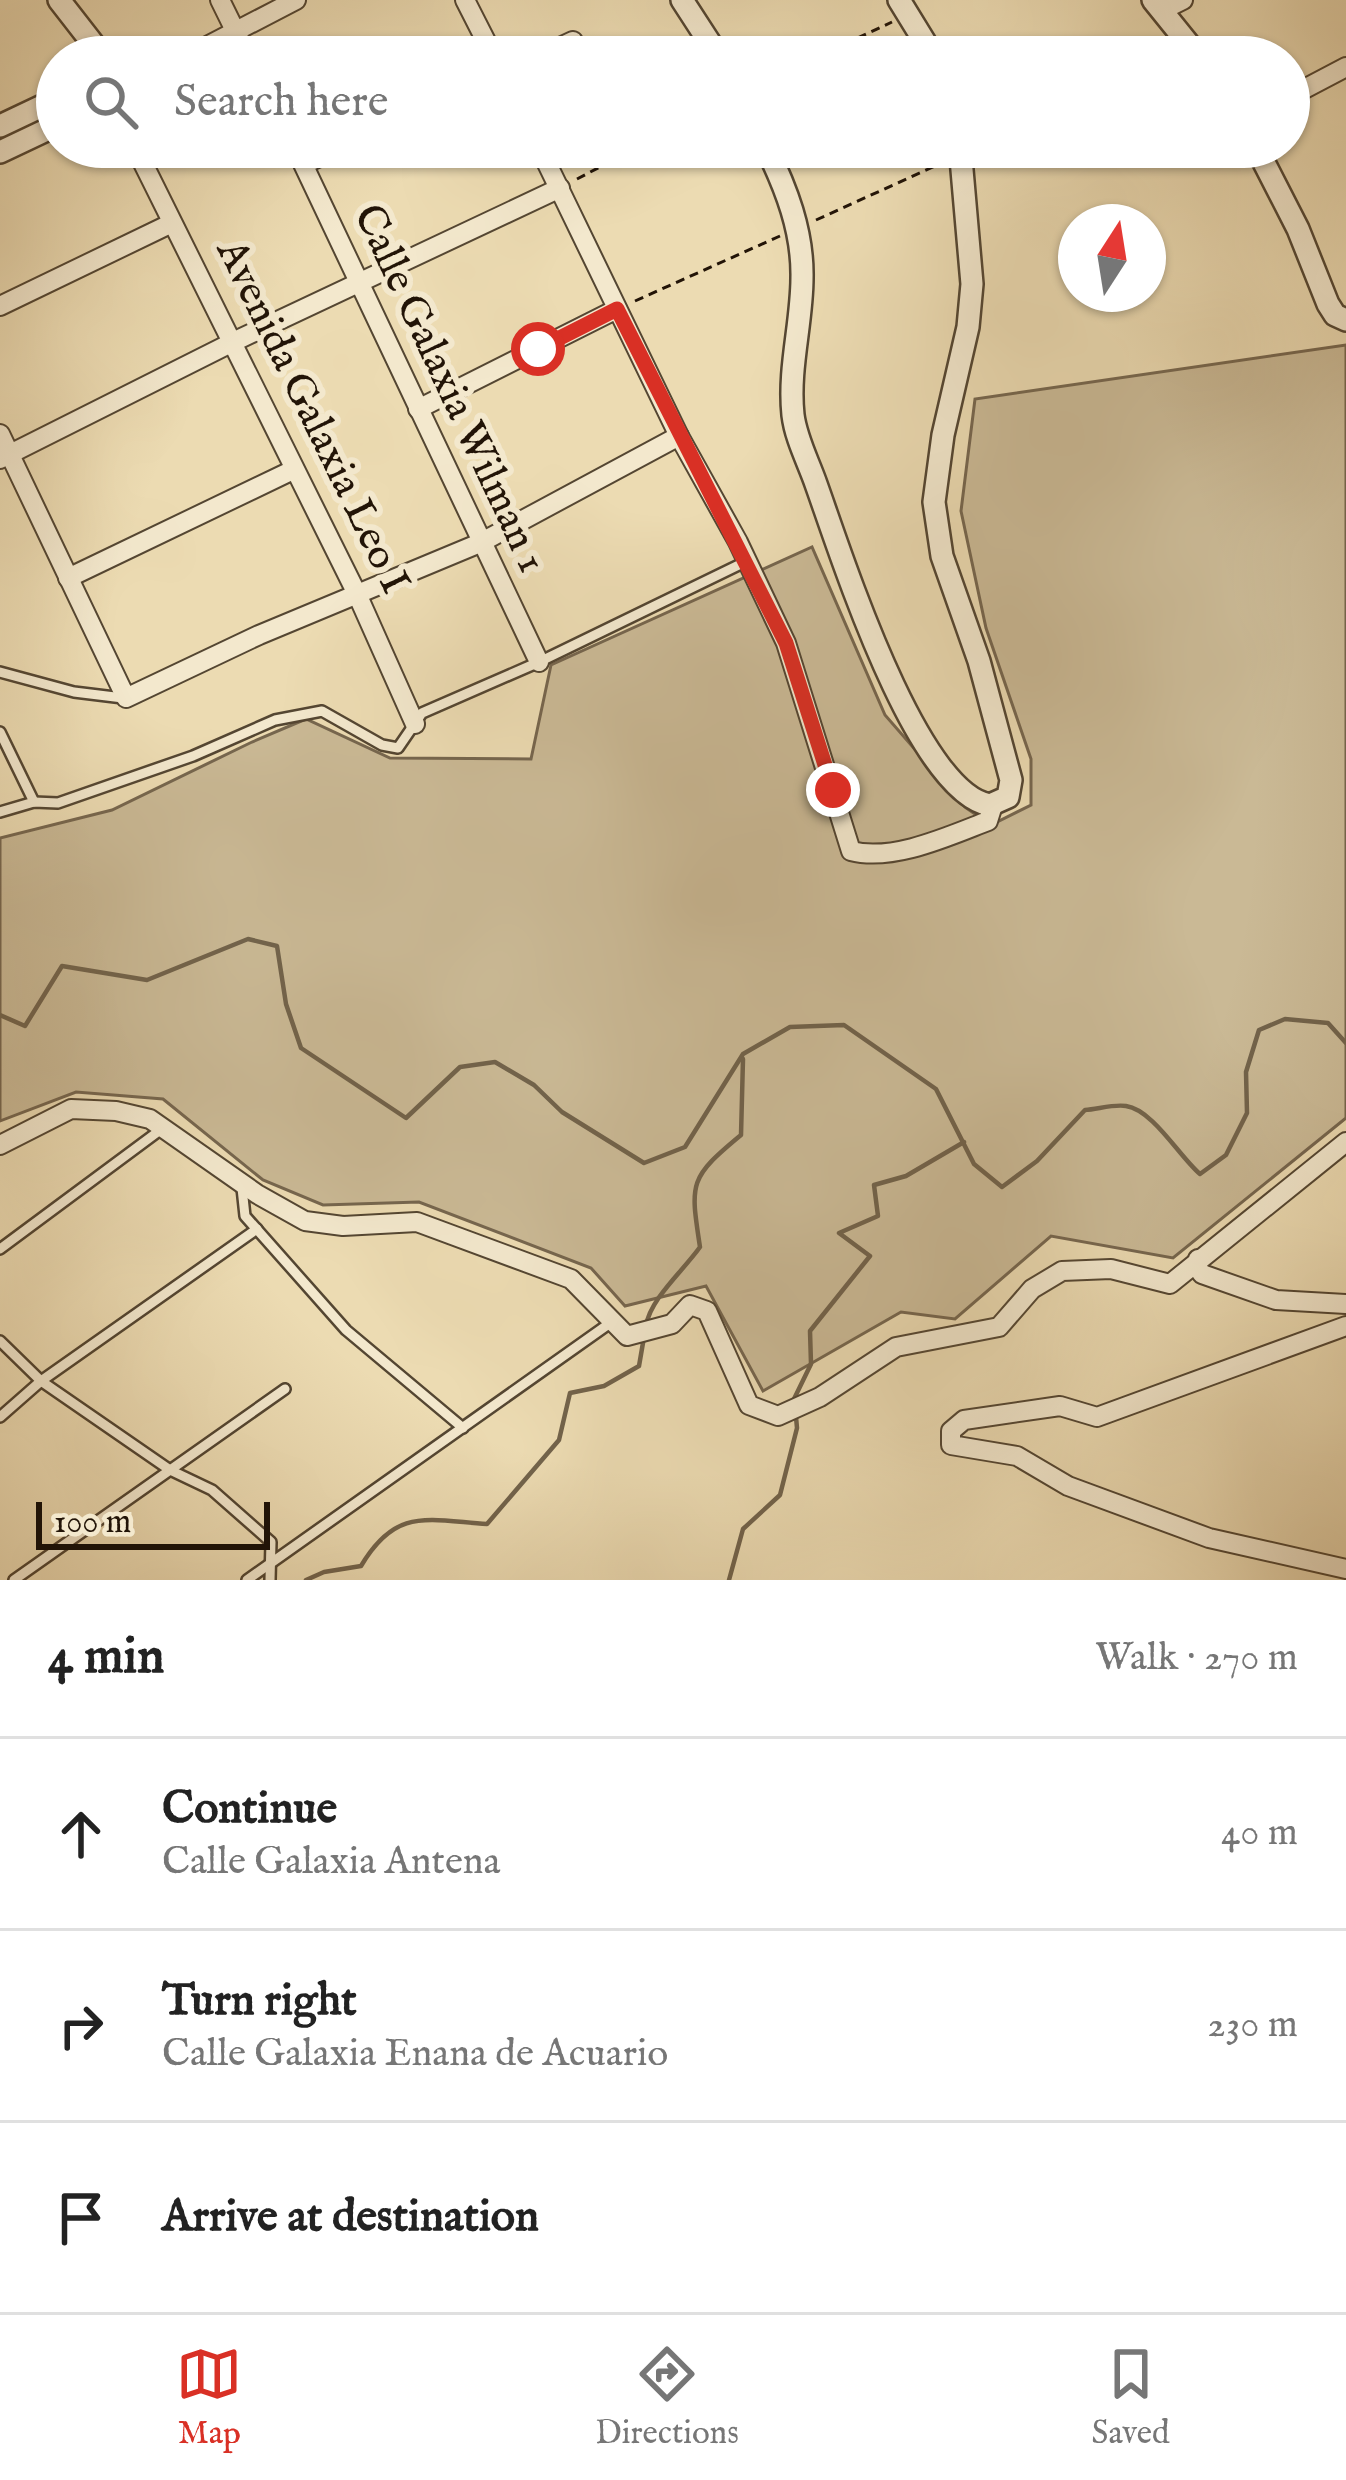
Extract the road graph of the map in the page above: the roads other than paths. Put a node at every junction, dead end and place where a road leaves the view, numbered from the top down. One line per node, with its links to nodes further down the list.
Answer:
1 (59, 0): 10 (street)
2 (220, 0): 9 (street)
3 (296, 0): 9 (street)
4 (465, 0): 13 (street)
5 (682, 0): 14 (street)
6 (1183, 0): 7 (street)
7 (1157, 5): 16 (street)
8 (904, 7): 15 (street)
9 (235, 30): 11 (street); 12 (street)
10 (87, 36)
11 (224, 36)
12 (238, 36)
13 (483, 36)
14 (705, 36)
15 (921, 36)
16 (1182, 36)
17 (1346, 67): 18 (street)
18 (1310, 86)
19 (36, 108): 20 (street)
20 (0, 126)
21 (36, 134): 22 (street)
22 (0, 152)
23 (145, 168): 30 (street, Avenida Galaxia Leo I)
24 (306, 168): 31 (street, Calle Galaxia Wilman 1)
25 (550, 168): 29 (street)
26 (776, 168): 51 (street)
27 (962, 168): 51 (street)
28 (1267, 168): 34 (street)
29 (560, 188): 31 (street); 33 (street)
30 (172, 223): 32 (street); 35 (street, Avenida Galaxia Leo I)
31 (359, 281): 35 (street); 36 (street, Calle Galaxia Wilman 1)
32 (0, 306)
33 (617, 309): 36 (street); 38 (street)
34 (1346, 320)
35 (233, 342): 39 (street); 40 (street, Avenida Galaxia Leo I)
36 (418, 409): 41 (street, Calle Galaxia Wilman 1)
37 (0, 434): 39 (street)
38 (679, 436): 41 (street); 42 (street)
39 (5, 457): 43 (street)
40 (293, 470): 43 (street); 44 (street, Avenida Galaxia Leo I)
41 (480, 543): 44 (street); 45 (street, Calle Galaxia Wilman 1)
42 (746, 561): 45 (lane); 51 (street)
43 (68, 578): 47 (street)
44 (357, 594): 47 (street); 48 (street, Avenida Galaxia Leo I)
45 (539, 662): 48 (lane)
46 (0, 672): 47 (lane)
47 (126, 698)
48 (415, 724): 50 (lane)
49 (0, 732): 50 (lane)
50 (34, 802): 52 (lane)
51 (993, 805)
52 (0, 812)
53 (163, 1128): 55 (street); 56 (street); 58 (lane)
54 (1346, 1142): 59 (street)
55 (0, 1145)
56 (241, 1183): 57 (lane); 61 (street)
57 (256, 1229): 64 (lane); 67 (lane)
58 (0, 1249)
59 (1198, 1259): 60 (street); 61 (street)
60 (1346, 1304)
61 (613, 1322): 67 (lane)
62 (1346, 1325): 70 (street)
63 (0, 1341): 64 (lane)
64 (41, 1382): 66 (lane); 68 (lane)
65 (286, 1389): 68 (lane)
66 (0, 1417)
67 (463, 1429): 69 (lane)
68 (170, 1470): 69 (lane); 71 (lane)
69 (271, 1566): 72 (lane); 73 (lane)
70 (1346, 1569)
71 (14, 1580)
72 (247, 1580)
73 (270, 1580)

